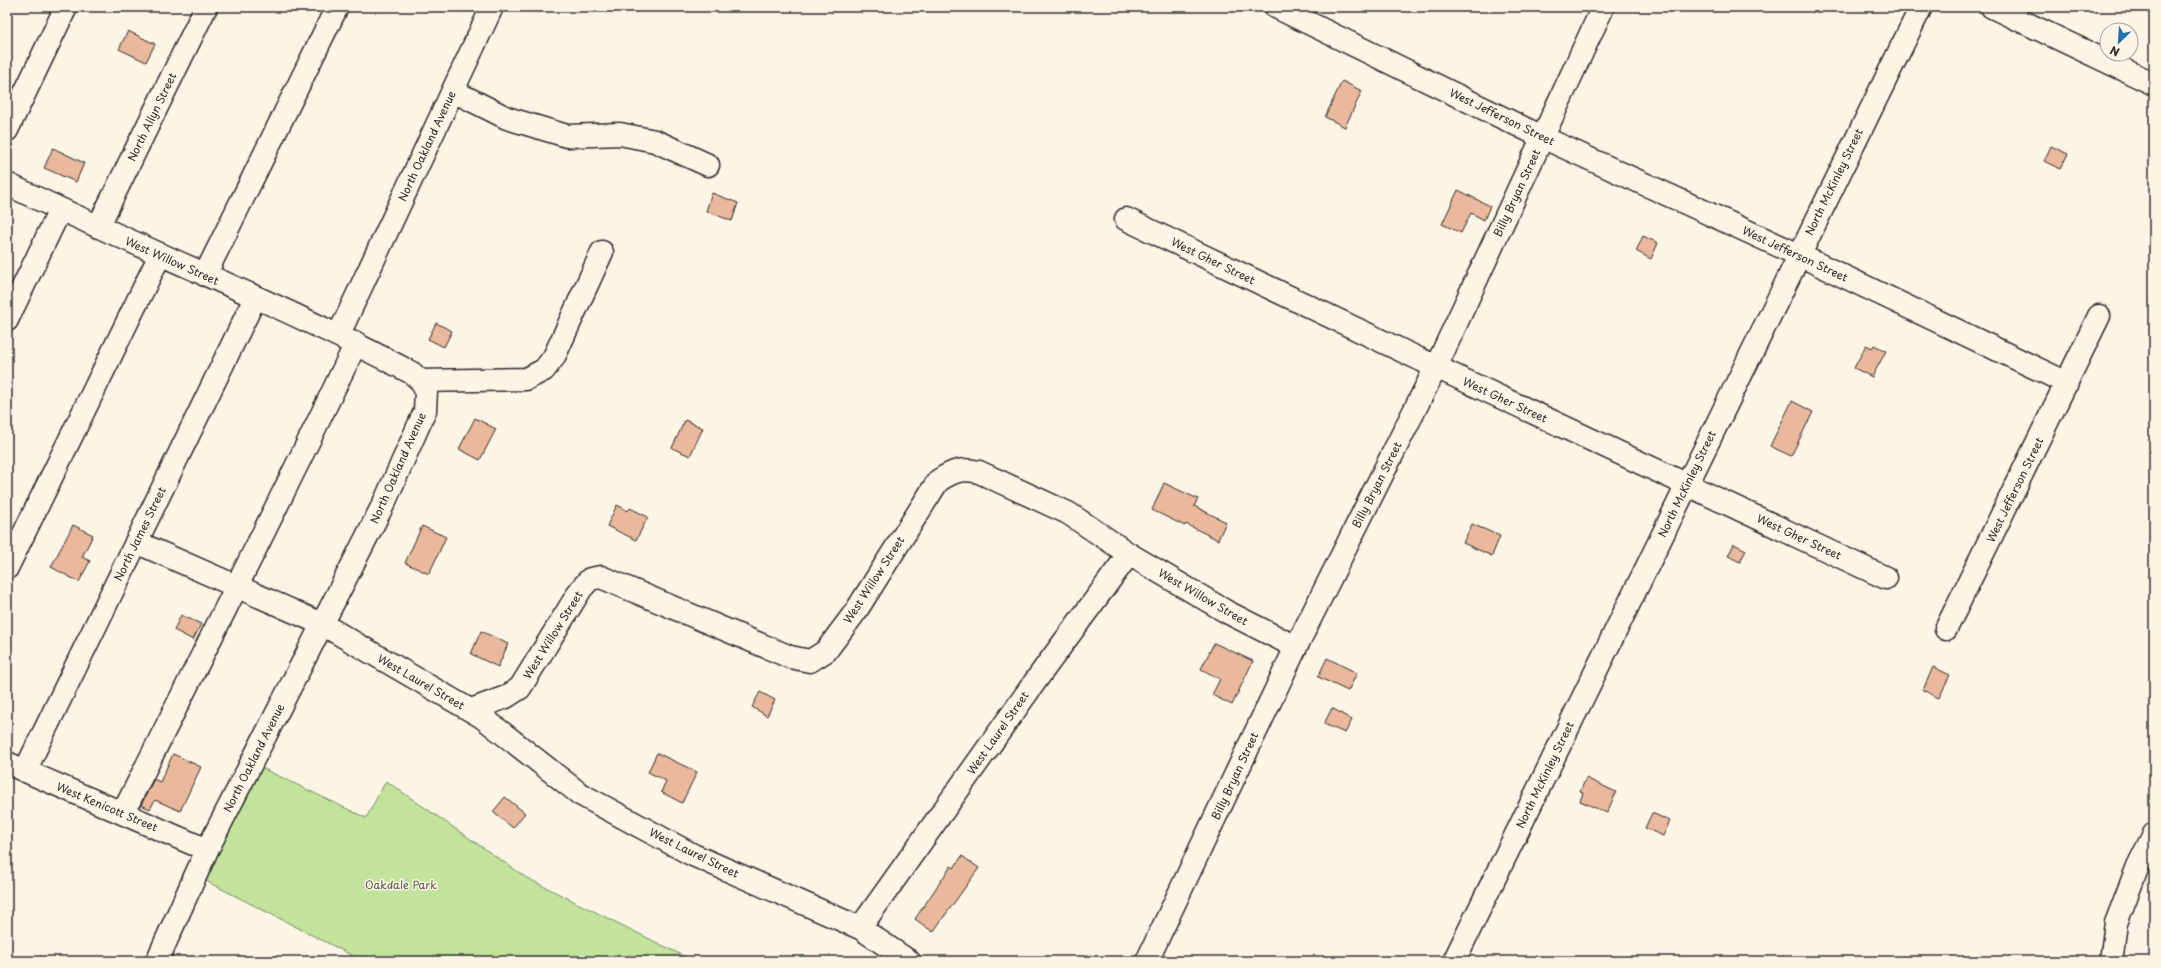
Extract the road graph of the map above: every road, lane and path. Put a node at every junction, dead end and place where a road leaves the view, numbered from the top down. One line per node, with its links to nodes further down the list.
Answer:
1 (66, 7): 11 (street)
2 (206, 7): 17 (street, North Allyn Street)
3 (337, 7): 21 (street)
4 (492, 7): 10 (street, North Oakland Avenue)
5 (1276, 7): 12 (street, West Jefferson Street)
6 (1603, 7): 12 (street, Billy Bryan Street)
7 (1921, 7): 20 (street, North McKinley Street)
8 (1992, 7): 9 (street)
9 (2154, 84)
10 (453, 91): 13 (street); 25 (street, North Oakland Avenue)
11 (7, 130)
12 (1542, 137): 20 (street, West Jefferson Street); 26 (street, Billy Bryan Street)
13 (708, 165)
14 (7, 184): 15 (street, West Willow Street)
15 (60, 210): 17 (street, West Willow Street); 24 (street)
16 (1126, 219): 26 (street, West Gher Street)
17 (98, 227): 19 (street, West Willow Street)
18 (602, 252): 27 (street)
19 (160, 255): 21 (street, West Willow Street); 32 (street)
20 (1799, 255): 28 (street, West Jefferson Street); 29 (street, North McKinley Street)
21 (205, 275): 22 (street, West Willow Street)
22 (256, 298): 25 (street, West Willow Street); 30 (street, North James Street)
23 (2100, 316): 28 (street)
24 (7, 320)
25 (347, 339): 27 (street); 34 (street, North Oakland Avenue)
26 (1436, 367): 29 (street, West Gher Street); 37 (street, Billy Bryan Street)
27 (421, 381): 35 (street, North Oakland Avenue)
28 (2067, 383): 36 (street, West Jefferson Street)
29 (1687, 484): 33 (street, West Gher Street); 47 (street, North McKinley Street)
30 (136, 542): 34 (street, West Laurel Street); 39 (street, North James Street)
31 (1129, 554): 37 (street, West Willow Street); 38 (street, West Willow Street); 43 (street, West Laurel Street)
32 (7, 568)
33 (1886, 578)
34 (238, 587): 35 (street, West Laurel Street); 40 (street, North Oakland Avenue)
35 (322, 624): 38 (street, West Laurel Street); 42 (street, North Oakland Avenue)
36 (1946, 629)
37 (1296, 648): 46 (street, Billy Bryan Street)
38 (471, 710): 43 (street, West Laurel Street)
39 (16, 767): 40 (street, West Kenicott Street)
40 (123, 813): 42 (street, West Kenicott Street)
41 (2154, 834): 48 (street)
42 (207, 850): 44 (street, North Oakland Avenue)
43 (860, 928): 45 (street)
44 (157, 961)
45 (910, 961)
46 (1147, 961)
47 (1454, 961)
48 (2111, 961)

